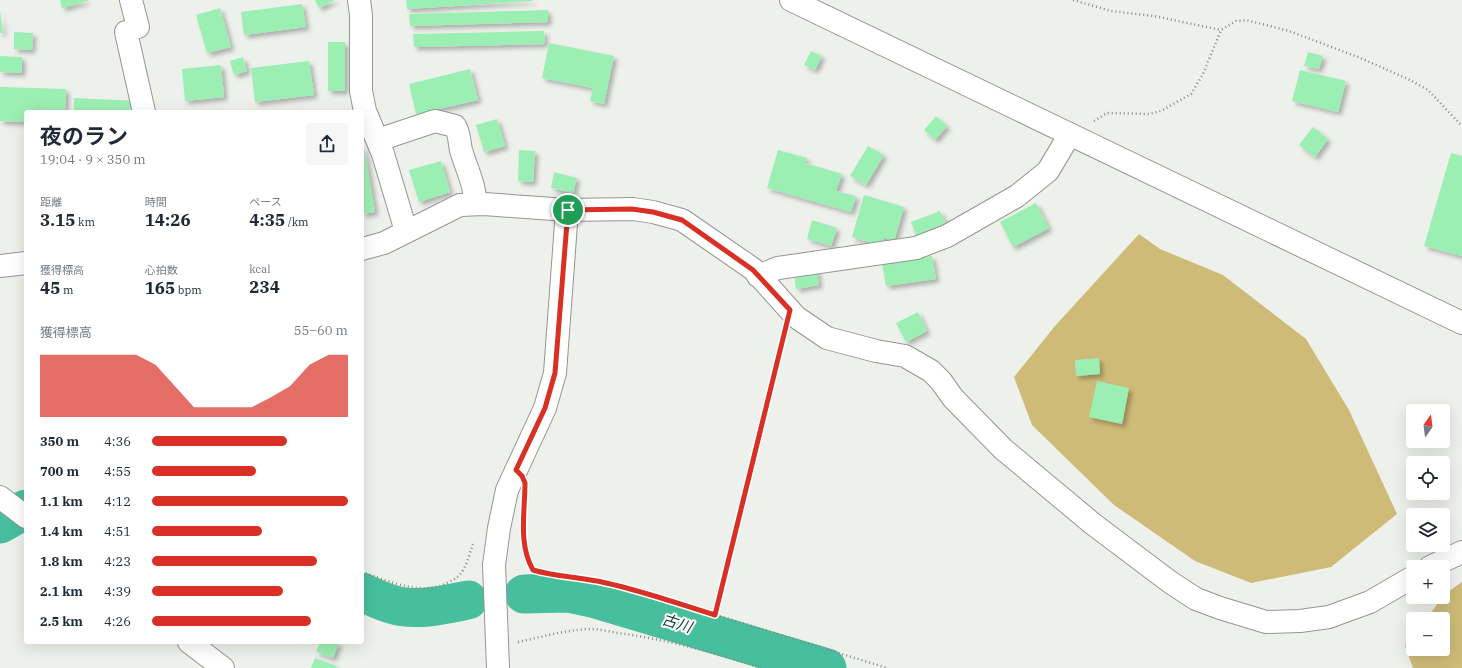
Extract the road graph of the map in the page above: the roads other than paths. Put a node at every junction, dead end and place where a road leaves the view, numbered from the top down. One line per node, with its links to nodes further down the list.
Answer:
1 (130, 0): 4 (street)
2 (360, 0): 5 (street)
3 (791, 0): 6 (street)
4 (144, 110)
5 (365, 116): 7 (street)
6 (1070, 134): 14 (street); 15 (street)
7 (378, 140): 8 (street); 10 (street)
8 (475, 204): 9 (street); 10 (street)
9 (568, 210): 14 (street); 22 (street)
10 (406, 232): 11 (street)
11 (364, 248)
12 (24, 263): 13 (street)
13 (0, 266)
14 (758, 276): 20 (street)
15 (1462, 323)
16 (0, 497): 17 (street)
17 (24, 515)
18 (1462, 552): 19 (street)
19 (1445, 560)
20 (1406, 581)
21 (192, 644): 23 (street)
22 (498, 661)
23 (223, 668)

